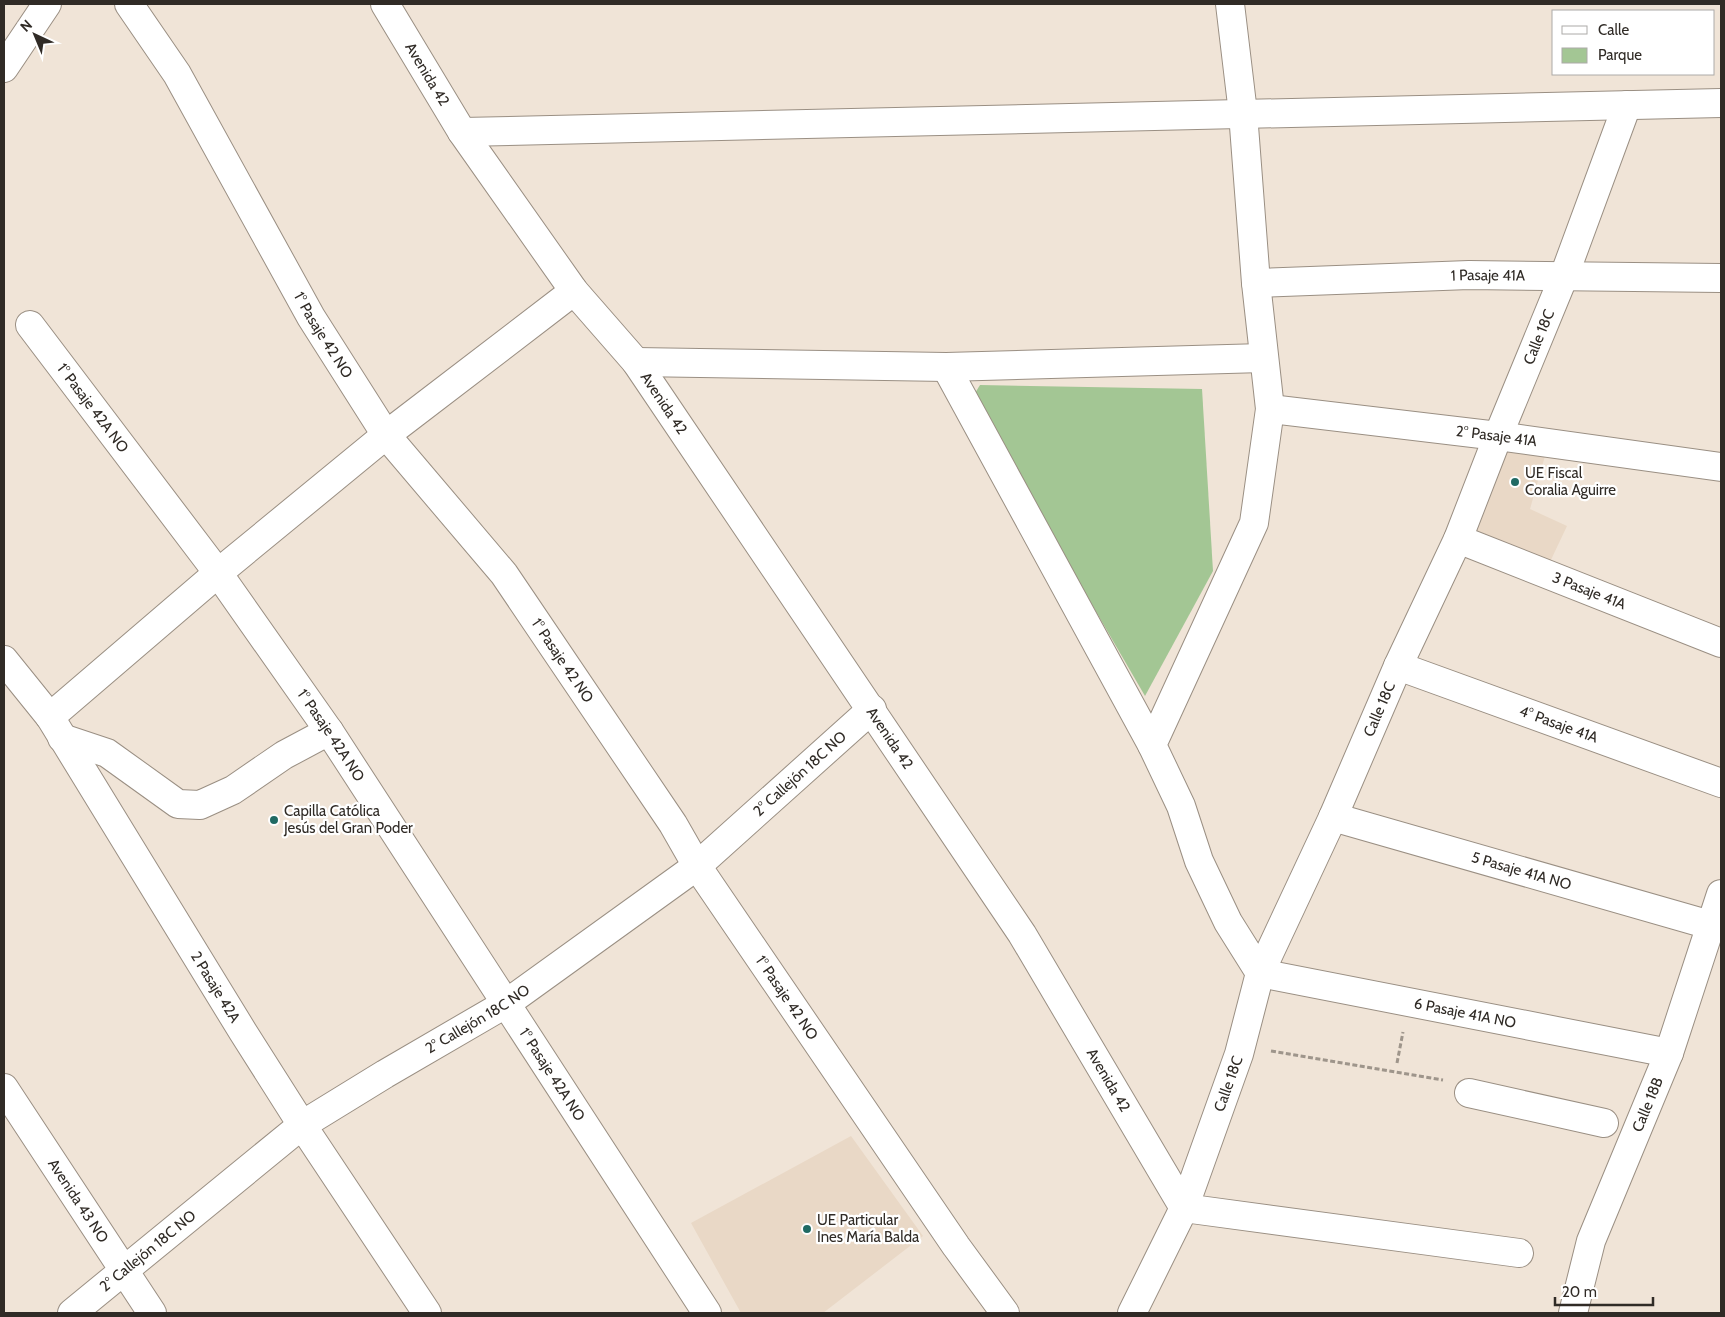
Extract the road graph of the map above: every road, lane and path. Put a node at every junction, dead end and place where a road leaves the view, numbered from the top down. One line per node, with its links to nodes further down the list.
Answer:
1 (47, 4): 5 (street)
2 (128, 4): 19 (street, 1° Pasaje 42 NO)
3 (385, 4): 9 (street, Avenida 42)
4 (1230, 4): 8 (street)
5 (4, 68)
6 (1721, 103): 7 (street)
7 (1627, 105): 8 (street); 10 (street, Calle 18C)
8 (1243, 113): 9 (street); 12 (street)
9 (462, 132): 13 (street, Avenida 42)
10 (1564, 276): 11 (street, 1 Pasaje 41A); 12 (street, 1 Pasaje 41A); 20 (street, Calle 18C)
11 (1721, 278)
12 (1256, 283): 15 (street)
13 (574, 290): 16 (street, Avenida 42); 19 (street)
14 (30, 325): 23 (street, 1° Pasaje 42A NO)
15 (1263, 358): 17 (street); 18 (street)
16 (636, 362): 17 (street); 27 (street, Avenida 42)
17 (946, 367): 30 (street)
18 (1270, 410): 20 (street, 2° Pasaje 41A); 30 (street)
19 (386, 435): 23 (street); 33 (street, 1° Pasaje 42 NO)
20 (1498, 436): 21 (street, 2° Pasaje 41A); 22 (street, Calle 18C)
21 (1721, 467)
22 (1458, 539): 24 (street, 3 Pasaje 41A); 26 (street, Calle 18C)
23 (218, 573): 28 (street); 29 (street, 1° Pasaje 42A NO)
24 (1721, 644)
25 (4, 660): 28 (street, 2 Pasaje 42A)
26 (1398, 666): 31 (street, 4° Pasaje 41A); 32 (street, Calle 18C)
27 (872, 709): 33 (street, 2° Callejón 18C NO); 43 (street, Avenida 42)
28 (56, 727): 29 (street); 42 (street, 2 Pasaje 42A)
29 (329, 731): 37 (street, 1° Pasaje 42A NO)
30 (1152, 745): 36 (street)
31 (1721, 783)
32 (1333, 817): 35 (street, 5 Pasaje 41A NO); 36 (street, Calle 18C)
33 (697, 866): 37 (street, 2° Callejón 18C NO); 50 (street, 1° Pasaje 42 NO)
34 (1721, 894): 35 (street, Calle 18B)
35 (1710, 926): 38 (street, Calle 18B)
36 (1260, 973): 38 (street, 6 Pasaje 41A NO); 43 (street, Calle 18C)
37 (507, 1003): 42 (street, 2° Callejón 18C NO); 49 (street, 1° Pasaje 42A NO)
38 (1669, 1053): 52 (street, Calle 18B)
39 (4, 1088): 45 (street, Avenida 43 NO)
40 (1469, 1093): 41 (street)
41 (1604, 1123)
42 (302, 1125): 45 (street, 2° Callejón 18C NO); 48 (street, 2 Pasaje 42A)
43 (1184, 1208): 44 (street); 51 (street, Calle 18C)
44 (1519, 1253)
45 (124, 1271): 46 (street, 2° Callejón 18C NO); 47 (street, Avenida 43 NO)
46 (72, 1313)
47 (152, 1313)
48 (427, 1313)
49 (707, 1313)
50 (1005, 1313)
51 (1132, 1313)
52 (1573, 1313)

